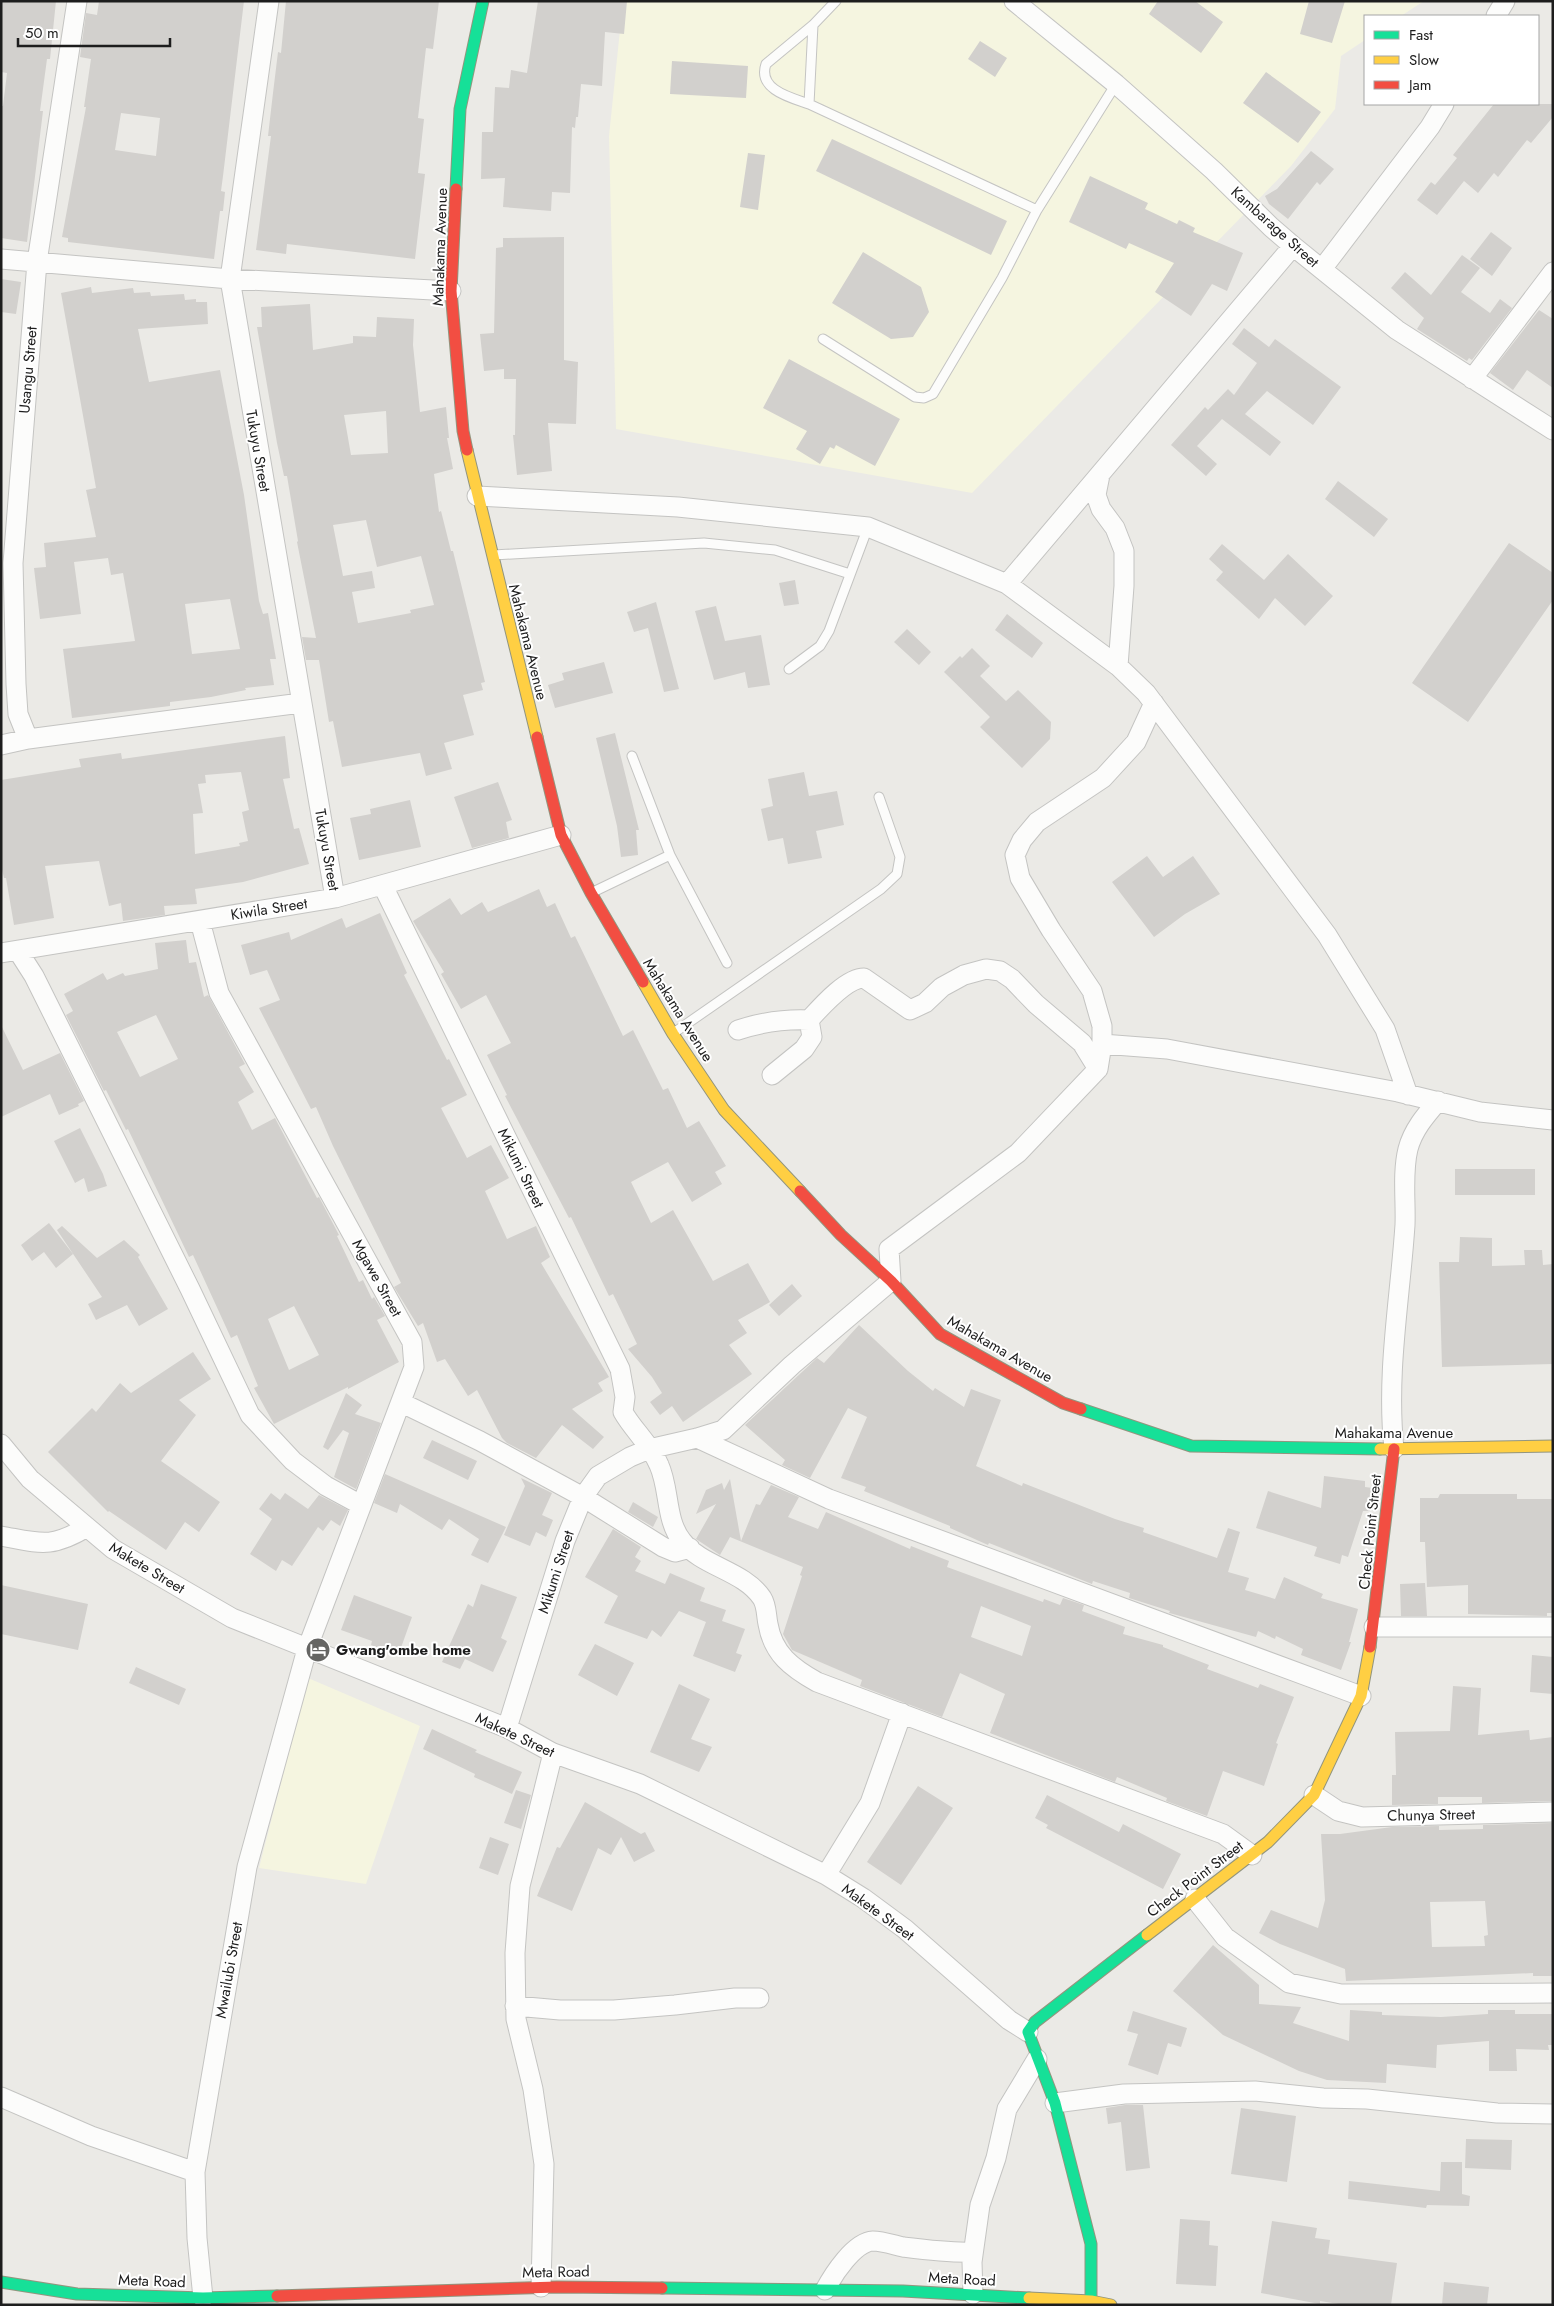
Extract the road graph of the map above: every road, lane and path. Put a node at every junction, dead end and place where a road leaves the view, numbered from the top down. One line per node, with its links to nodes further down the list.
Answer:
1 (77, 1): 15 (street, Usangu Street)
2 (269, 1): 18 (street, Tukuyu Street)
3 (483, 1): 19 (street, Mahakama Avenue)
4 (836, 1): 8 (lane)
5 (1014, 1): 9 (street, Kambarage Street)
6 (1505, 1): 7 (street)
7 (1497, 15)
8 (812, 25): 10 (lane); 10 (lane)
9 (1116, 84): 12 (lane); 13 (street, Kambarage Street)
10 (810, 104): 12 (lane)
11 (1443, 105): 16 (street)
12 (1038, 210): 20 (lane)
13 (1292, 246): 16 (street, Kambarage Street); 23 (street)
14 (1, 259): 15 (street)
15 (37, 262): 18 (street); 33 (street, Usangu Street)
16 (1322, 269): 21 (street, Kambarage Street)
17 (1553, 272): 21 (street)
18 (230, 279): 19 (street); 31 (street, Tukuyu Street)
19 (451, 291): 24 (street, Mahakama Avenue)
20 (823, 339)
21 (1472, 379): 22 (street, Kambarage Street)
22 (1553, 430)
23 (1100, 475): 28 (street); 29 (street)
24 (477, 496): 25 (street); 26 (street, Mahakama Avenue)
25 (868, 527): 27 (lane); 28 (street)
26 (491, 555): 27 (lane); 37 (street, Mahakama Avenue)
27 (850, 574): 30 (lane)
28 (1007, 584): 29 (street)
29 (1118, 666): 32 (street)
30 (789, 669)
31 (301, 703): 33 (street); 41 (street, Tukuyu Street)
32 (1154, 703): 48 (street); 51 (street)
33 (28, 739): 34 (street)
34 (1, 745)
35 (632, 756): 38 (lane)
36 (879, 797): 47 (lane)
37 (562, 835): 39 (street, Kiwila Street); 40 (street, Mahakama Avenue)
38 (670, 855): 40 (lane); 44 (lane)
39 (383, 886): 41 (street, Kiwila Street); 59 (street, Mikumi Street)
40 (591, 893): 47 (street, Mahakama Avenue)
41 (335, 898): 42 (street, Kiwila Street)
42 (200, 921): 43 (street, Kiwila Street); 55 (street, Mgawe Street)
43 (10, 952): 62 (street)
44 (727, 963)
45 (809, 1020): 46 (street); 49 (street); 50 (street)
46 (738, 1030)
47 (673, 1034): 54 (street, Mahakama Avenue)
48 (1102, 1044): 49 (street); 51 (street)
49 (1098, 1069): 54 (street)
50 (772, 1075)
51 (1408, 1094): 52 (street)
52 (1438, 1102): 53 (street); 60 (street)
53 (1553, 1120)
54 (891, 1281): 56 (street, Mikumi Street); 60 (street, Mahakama Avenue)
55 (402, 1402): 61 (street); 62 (street, Mgawe Street)
56 (696, 1438): 59 (street, Mikumi Street); 69 (street)
57 (1, 1444): 63 (street, Makete Street)
58 (1553, 1446): 60 (street, Mahakama Avenue)
59 (649, 1449): 61 (street, Mikumi Street); 65 (street)
60 (1394, 1449): 66 (street, Check Point Street)
61 (583, 1497): 65 (street); 71 (street, Mikumi Street)
62 (361, 1505): 68 (street, Mgawe Street)
63 (87, 1527): 64 (street); 68 (street, Makete Street)
64 (1, 1536)
65 (690, 1548): 70 (street)
66 (1374, 1627): 67 (street); 69 (street, Check Point Street)
67 (1553, 1628)
68 (307, 1649): 71 (street, Makete Street); 86 (street, Mwailubi Street)
69 (1361, 1696): 73 (street, Check Point Street)
70 (902, 1714): 75 (street); 76 (street)
71 (507, 1728): 72 (street, Makete Street)
72 (553, 1753): 76 (street, Makete Street); 80 (street)
73 (1314, 1796): 74 (street, Chunya Street); 75 (street, Check Point Street)
74 (1553, 1812)
75 (1252, 1855): 77 (street, Check Point Street)
76 (826, 1875): 81 (street, Makete Street)
77 (1194, 1899): 78 (street); 81 (street, Check Point Street)
78 (1553, 1993)
79 (758, 1998): 80 (street)
80 (515, 2006): 90 (street)
81 (1028, 2032): 82 (street)
82 (1037, 2059): 84 (street); 87 (street)
83 (1, 2097): 86 (street)
84 (1055, 2103): 85 (street); 94 (street)
85 (1553, 2114)
86 (195, 2172): 92 (street, Mwailubi Street)
87 (973, 2252): 89 (street); 91 (street)
88 (1, 2282): 93 (street, Meta Road)
89 (825, 2290): 90 (street, Meta Road); 91 (street, Meta Road)
90 (552, 2293): 92 (street, Meta Road)
91 (967, 2297): 94 (street, Meta Road)
92 (203, 2298): 93 (street, Meta Road)
93 (76, 2299)
94 (1090, 2301): 95 (street, Meta Road)
95 (1111, 2305)

